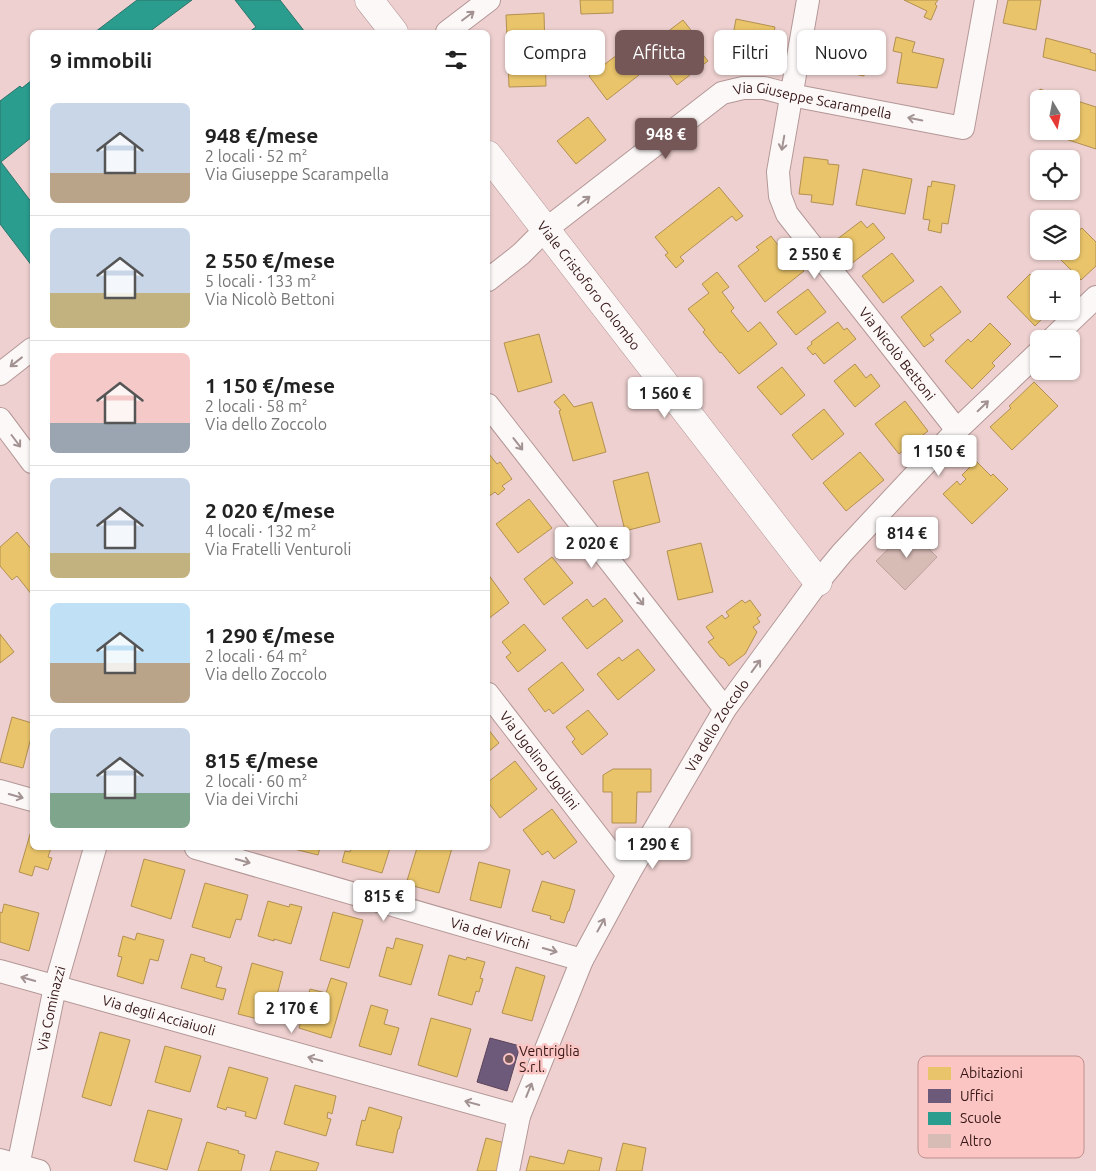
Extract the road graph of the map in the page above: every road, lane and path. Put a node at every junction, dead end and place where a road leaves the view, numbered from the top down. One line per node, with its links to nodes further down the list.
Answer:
1 (369, 0): 5 (street)
2 (489, 0): 6 (street, one-way to 2)
3 (808, 0): 7 (street, Via Nicolò Bettoni)
4 (986, 0): 7 (street, Via Giuseppe Scarampella, one-way to 7)
5 (392, 30)
6 (450, 30)
7 (791, 95): 9 (street, Via Giuseppe Scarampella, one-way to 7); 18 (street, Via Nicolò Bettoni, one-way to 18)
8 (490, 158): 9 (street, Viale Cristoforo Colombo)
9 (545, 230): 10 (street, Via Giuseppe Scarampella); 20 (street, Viale Cristoforo Colombo)
10 (490, 278)
11 (1096, 297): 12 (street)
12 (1061, 330)
13 (30, 351): 15 (street, one-way to 15)
14 (1030, 361): 18 (street, Via dello Zoccolo, one-way to 14)
15 (0, 374)
16 (490, 408): 22 (street, one-way to 22)
17 (0, 420): 19 (street, one-way to 19)
18 (957, 430): 20 (street, Via dello Zoccolo)
19 (30, 459)
20 (818, 582): 22 (street, Via dello Zoccolo, one-way to 20)
21 (490, 697): 27 (street, Via Ugolino Ugolini)
22 (725, 709): 27 (street, Via dello Zoccolo)
23 (0, 791): 24 (street, one-way to 24)
24 (30, 799)
25 (94, 850): 30 (street, Via Cominazzi)
26 (203, 850): 28 (street, Via dei Virchi, one-way to 28)
27 (628, 875): 28 (street, Via dello Zoccolo, one-way to 27)
28 (582, 960): 31 (street, Via dello Zoccolo, one-way to 28)
29 (0, 971): 30 (street, Via degli Acciaiuoli, one-way to 29)
30 (55, 987): 31 (street, Via degli Acciaiuoli, one-way to 30); 32 (street, Via Cominazzi)
31 (519, 1116): 33 (street, Via dello Zoccolo)
32 (19, 1167)
33 (508, 1171)

